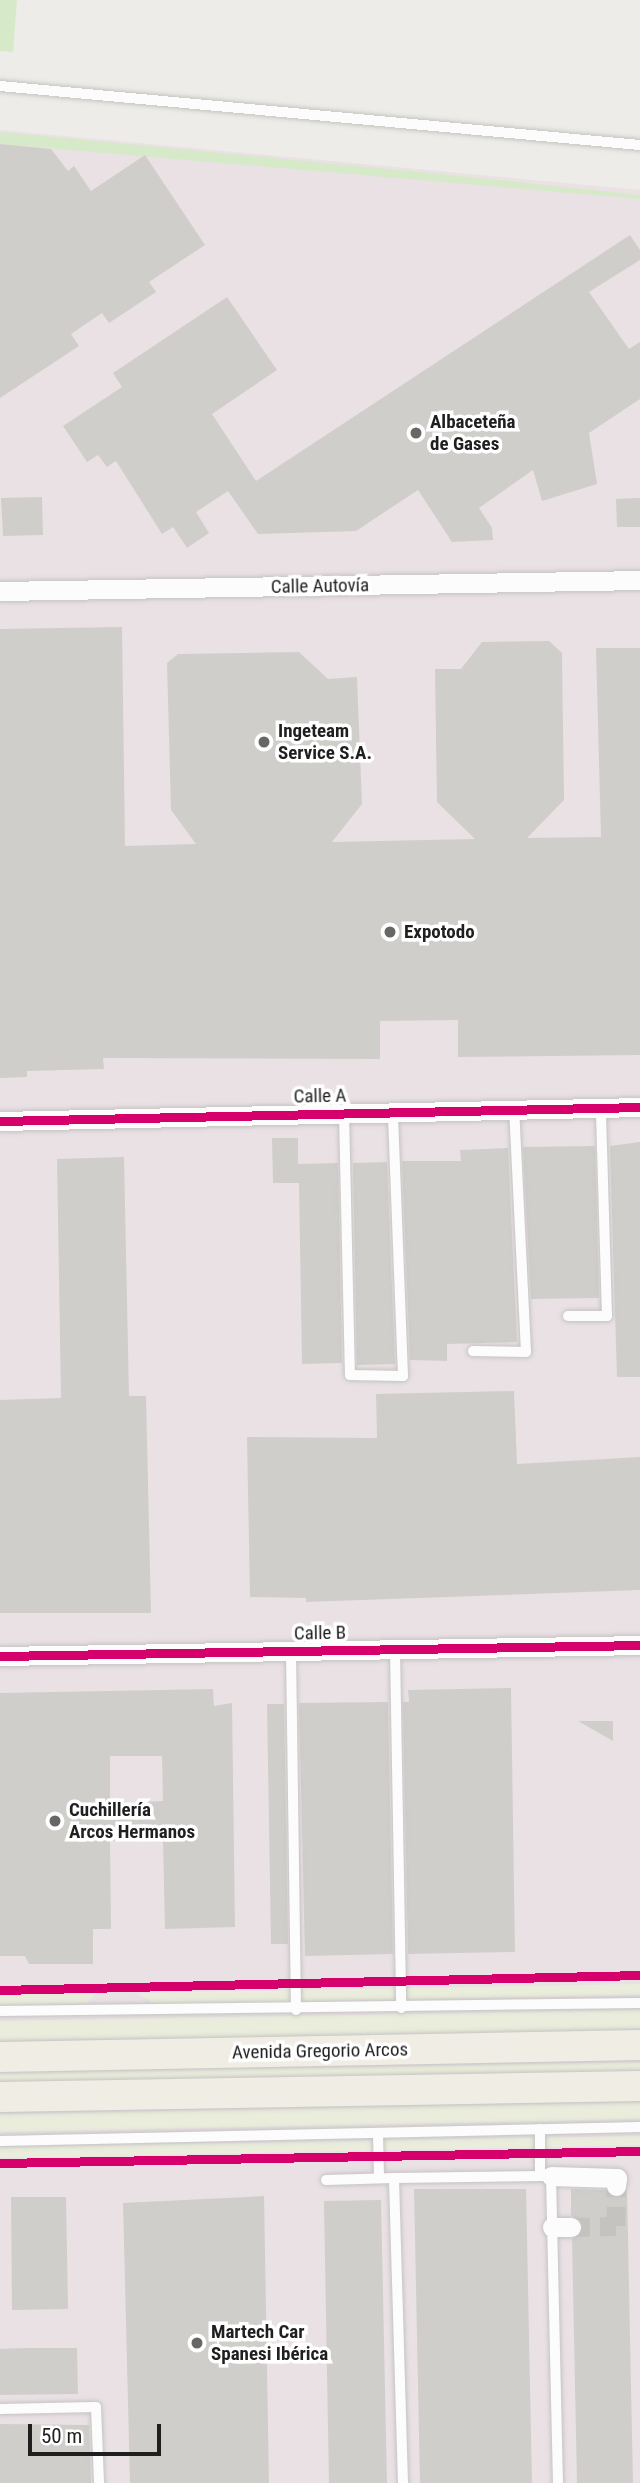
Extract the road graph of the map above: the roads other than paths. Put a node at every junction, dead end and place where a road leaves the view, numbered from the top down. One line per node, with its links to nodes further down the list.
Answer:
1 (0, 86): 2 (lane)
2 (640, 145)
3 (640, 580): 4 (street, Calle Autovía)
4 (0, 592)
5 (640, 1107): 6 (street, Calle A)
6 (601, 1108): 7 (street, Calle A); 11 (lane)
7 (514, 1110): 9 (street, Calle A); 12 (lane)
8 (344, 1113): 9 (street, Calle A); 9 (lane); 10 (street, Calle A)
9 (393, 1113)
10 (0, 1121)
11 (568, 1316)
12 (473, 1351)
13 (640, 1645): 14 (street, Calle B)
14 (395, 1650): 15 (street, Calle B); 18 (lane)
15 (291, 1651): 16 (street, Calle B); 19 (lane)
16 (0, 1656)
17 (640, 2003): 18 (lane)
18 (401, 2008): 19 (lane)
19 (296, 2010): 20 (lane)
20 (0, 2011)
21 (640, 2045): 22 (main road, Avenida Gregorio Arcos)
22 (0, 2057)
23 (640, 2086): 24 (main road)
24 (0, 2097)
25 (640, 2127): 26 (lane)
26 (540, 2129): 27 (lane); 29 (lane)
27 (378, 2133): 28 (lane); 30 (lane)
28 (0, 2141)
29 (545, 2176): 31 (lane); 33 (street); 37 (lane)
30 (379, 2178): 31 (lane); 32 (lane)
31 (394, 2178): 36 (lane)
32 (326, 2180)
33 (616, 2186)
34 (0, 2409): 35 (lane)
35 (99, 2483)
36 (403, 2483)
37 (558, 2483)

